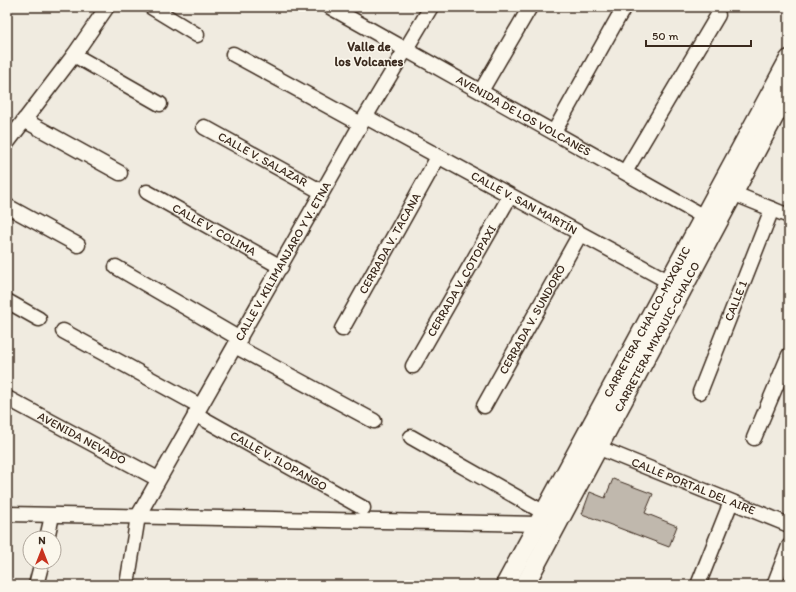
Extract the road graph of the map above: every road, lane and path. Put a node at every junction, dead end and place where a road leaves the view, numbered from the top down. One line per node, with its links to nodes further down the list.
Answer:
1 (107, 7): 11 (street)
2 (151, 7): 8 (street)
3 (431, 7): 9 (street, CALLE V. KILIMANJARO Y V. ETNA)
4 (530, 7): 14 (street)
5 (624, 7): 19 (street)
6 (334, 8): 9 (street, AVENIDA DE LOS VOLCANES)
7 (718, 15): 22 (street)
8 (197, 34)
9 (406, 50): 14 (street, AVENIDA DE LOS VOLCANES); 17 (street, CALLE V. KILIMANJARO Y V. ETNA)
10 (233, 54): 17 (street, CALLE V. SAN MARTÍN)
11 (74, 55): 15 (street); 16 (street)
12 (789, 60): 24 (main road)
13 (789, 89): 24 (main road, CARRETERA MIXQUIC-CHALCO)
14 (481, 92): 19 (street, AVENIDA DE LOS VOLCANES)
15 (160, 104)
16 (24, 120): 20 (street); 23 (street)
17 (364, 121): 21 (street, CALLE V. SAN MARTÍN); 26 (street, CALLE V. KILIMANJARO Y V. ETNA)
18 (204, 127): 26 (street, CALLE V. SALAZAR)
19 (554, 132): 22 (street, AVENIDA DE LOS VOLCANES)
20 (7, 143)
21 (438, 157): 27 (street, CALLE V. SAN MARTÍN); 39 (street, CERRADA V. TACANA)
22 (625, 172): 31 (street, AVENIDA DE LOS VOLCANES)
23 (120, 174)
24 (726, 190): 29 (street); 31 (main road, CARRETERA MIXQUIC-CHALCO)
25 (147, 192): 35 (street, CALLE V. COLIMA)
26 (322, 192): 35 (street, CALLE V. KILIMANJARO Y V. ETNA)
27 (510, 196): 32 (street, CALLE V. SAN MARTÍN); 43 (street, CERRADA V. COTOPAXI)
28 (7, 206): 33 (street)
29 (772, 209): 30 (street); 44 (street, CALLE 1)
30 (789, 216)
31 (711, 220): 36 (main road, CARRETERA MIXQUIC-CHALCO)
32 (580, 234): 36 (street, CALLE V. SAN MARTÍN); 46 (street, CERRADA V. SUNDORO)
33 (78, 245)
34 (116, 267): 41 (street)
35 (281, 267): 41 (street, CALLE V. KILIMANJARO Y V. ETNA)
36 (675, 285): 51 (main road, CARRETERA MIXQUIC-CHALCO); 58 (main road, CARRETERA CHALCO-MIXQUIC)
37 (7, 301): 38 (street)
38 (39, 319)
39 (342, 329)
40 (63, 331): 47 (street, CALLE V. ILOPANGO)
41 (238, 343): 47 (street, CALLE V. KILIMANJARO Y V. ETNA); 48 (street)
42 (789, 355): 50 (street)
43 (413, 366)
44 (700, 392)
45 (7, 398): 52 (street, AVENIDA NEVADO)
46 (484, 406)
47 (198, 410): 52 (street, CALLE V. KILIMANJARO Y V. ETNA); 54 (street, CALLE V. ILOPANGO)
48 (374, 421)
49 (411, 437): 58 (street)
50 (754, 438)
51 (597, 447): 53 (street, CALLE PORTAL DEL AIRE); 66 (main road, CARRETERA MIXQUIC-CHALCO)
52 (158, 479): 57 (street, CALLE V. KILIMANJARO Y V. ETNA)
53 (730, 502): 59 (street, CALLE PORTAL DEL AIRE); 67 (street)
54 (363, 508)
55 (7, 514): 56 (street)
56 (52, 516): 57 (street); 60 (street)
57 (138, 516): 58 (street); 63 (street, CALLE V. KILIMANJARO Y V. ETNA)
58 (540, 518): 65 (main road, CARRETERA CHALCO-MIXQUIC)
59 (789, 525)
60 (49, 530)
61 (789, 546): 68 (street)
62 (40, 570): 64 (street)
63 (130, 584)
64 (36, 585)
65 (505, 585)
66 (525, 585)
67 (698, 585)
68 (774, 585)

